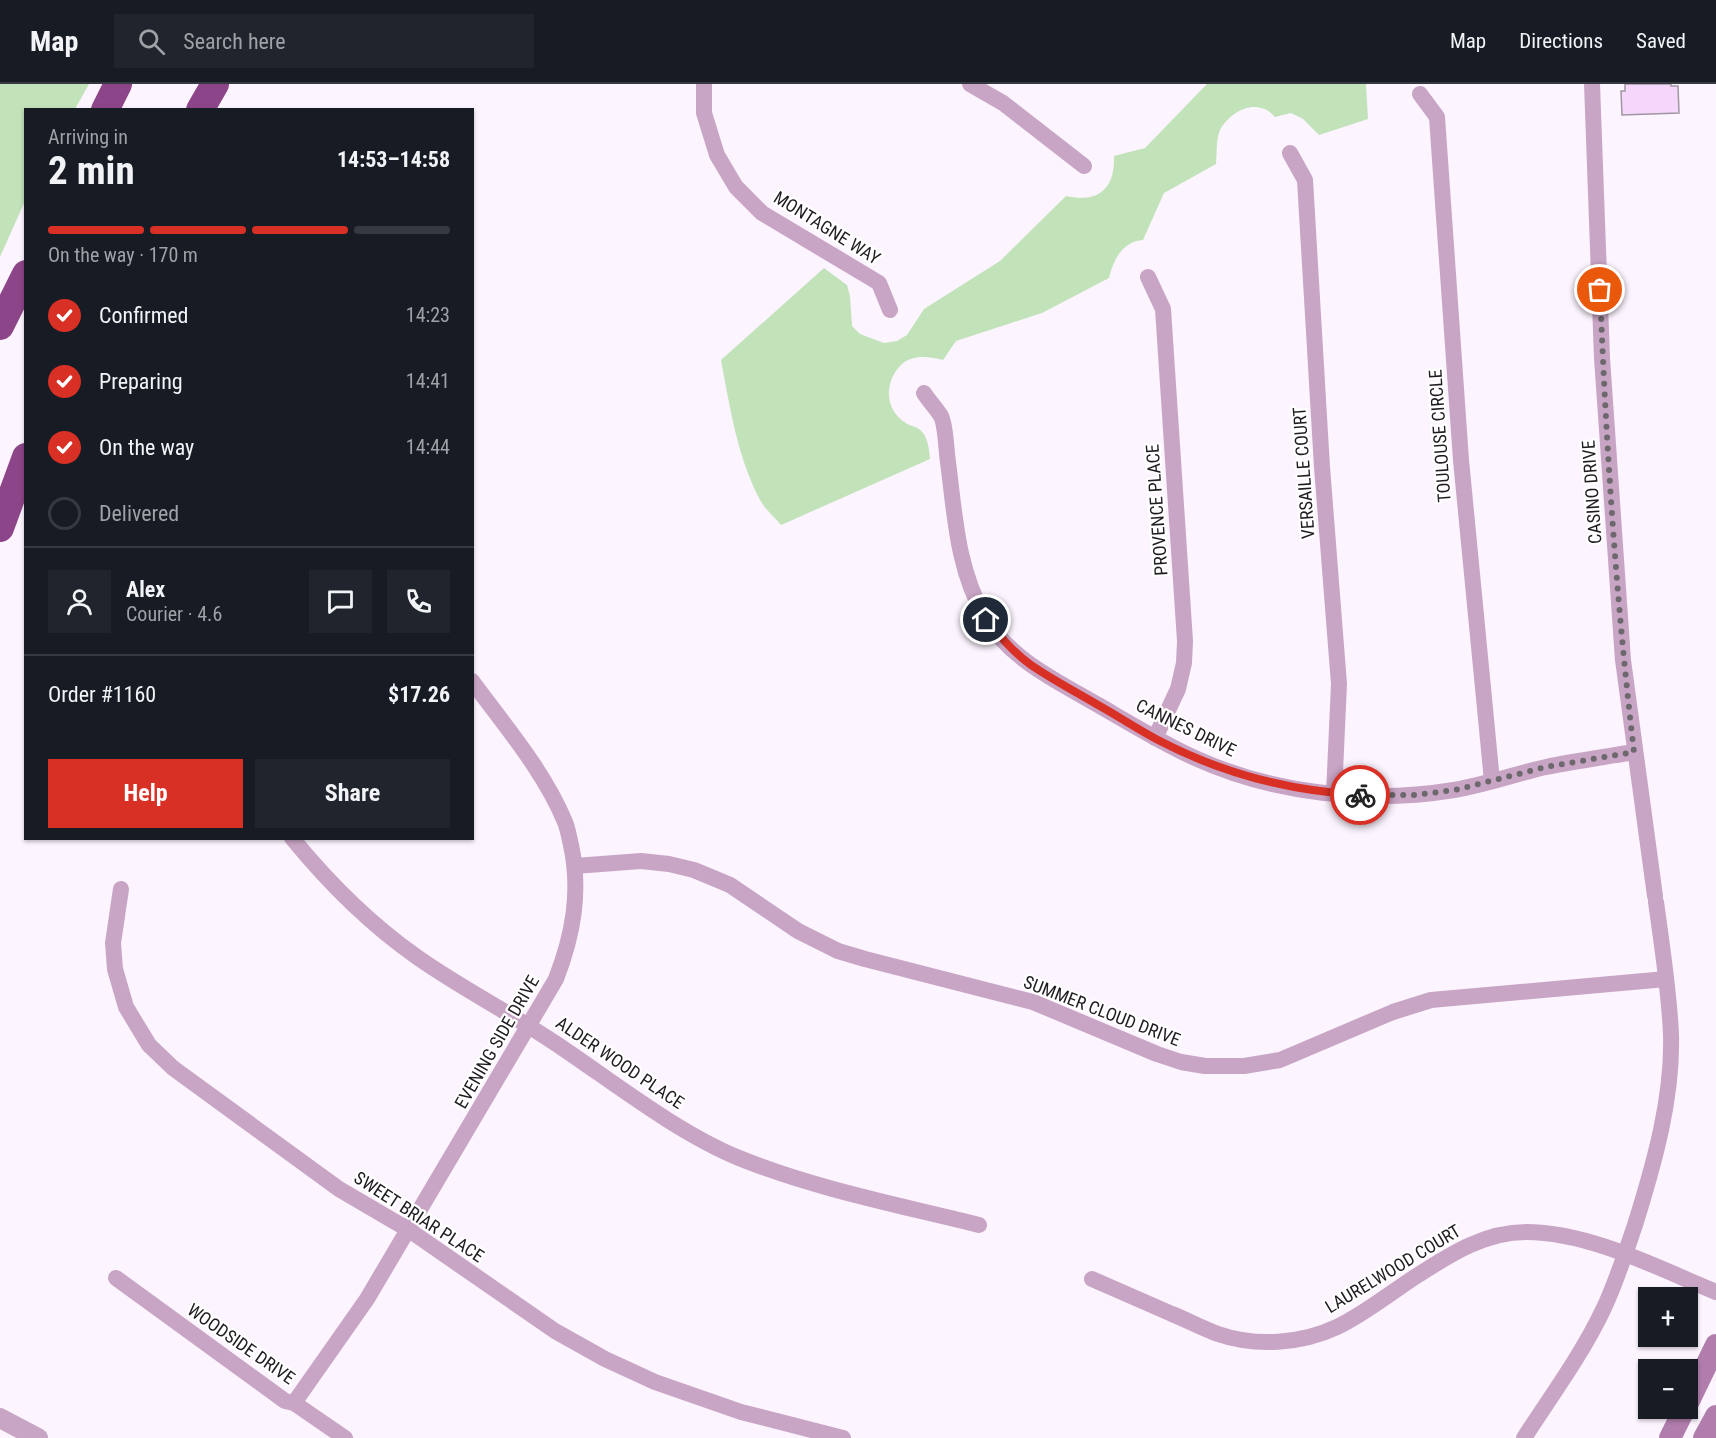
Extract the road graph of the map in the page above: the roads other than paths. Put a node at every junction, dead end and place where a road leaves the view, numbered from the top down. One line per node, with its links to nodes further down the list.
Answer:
1 (118, 84): 7 (highway)
2 (215, 84): 8 (highway)
3 (704, 84): 13 (street, MONTAGNE WAY)
4 (970, 84): 10 (street)
5 (1592, 84): 20 (street, CASINO DRIVE)
6 (1420, 94): 21 (street, TOULOUSE CIRCLE)
7 (106, 108)
8 (201, 108)
9 (1290, 153): 22 (street, VERSAILLE COURT)
10 (1084, 166)
11 (1148, 277): 19 (street, PROVENCE PLACE)
12 (24, 278): 14 (highway)
13 (890, 310)
14 (0, 326)
15 (924, 393): 19 (street, CANNES DRIVE)
16 (24, 463): 17 (highway)
17 (0, 528)
18 (474, 684): 24 (street, EVENING SIDE DRIVE)
19 (1155, 738): 22 (street, CANNES DRIVE)
20 (1634, 752): 21 (street, CANNES DRIVE); 26 (street, CASINO DRIVE)
21 (1492, 781): 22 (street, CANNES DRIVE)
22 (1334, 794)
23 (294, 840): 27 (street, ALDER WOOD PLACE)
24 (575, 866): 26 (street, SUMMER CLOUD DRIVE); 27 (street, EVENING SIDE DRIVE)
25 (121, 889): 29 (street, SWEET BRIAR PLACE)
26 (1666, 980): 30 (street, CASINO DRIVE)
27 (530, 1026): 28 (street, ALDER WOOD PLACE); 29 (street, EVENING SIDE DRIVE)
28 (979, 1225)
29 (409, 1230): 36 (street, EVENING SIDE DRIVE); 42 (street, SWEET BRIAR PLACE)
30 (1625, 1255): 32 (street, LAURELWOOD COURT); 33 (street, LAURELWOOD COURT); 43 (street, CASINO DRIVE)
31 (116, 1278): 36 (street, WOODSIDE DRIVE)
32 (1092, 1279)
33 (1716, 1292)
34 (1716, 1345): 35 (main road)
35 (1698, 1383)
36 (294, 1403): 41 (street, WOODSIDE DRIVE)
37 (1716, 1416): 45 (main road)
38 (0, 1418): 40 (street)
39 (1680, 1419): 44 (main road)
40 (38, 1438)
41 (345, 1438)
42 (843, 1438)
43 (1524, 1438)
44 (1670, 1438)
45 (1704, 1438)

